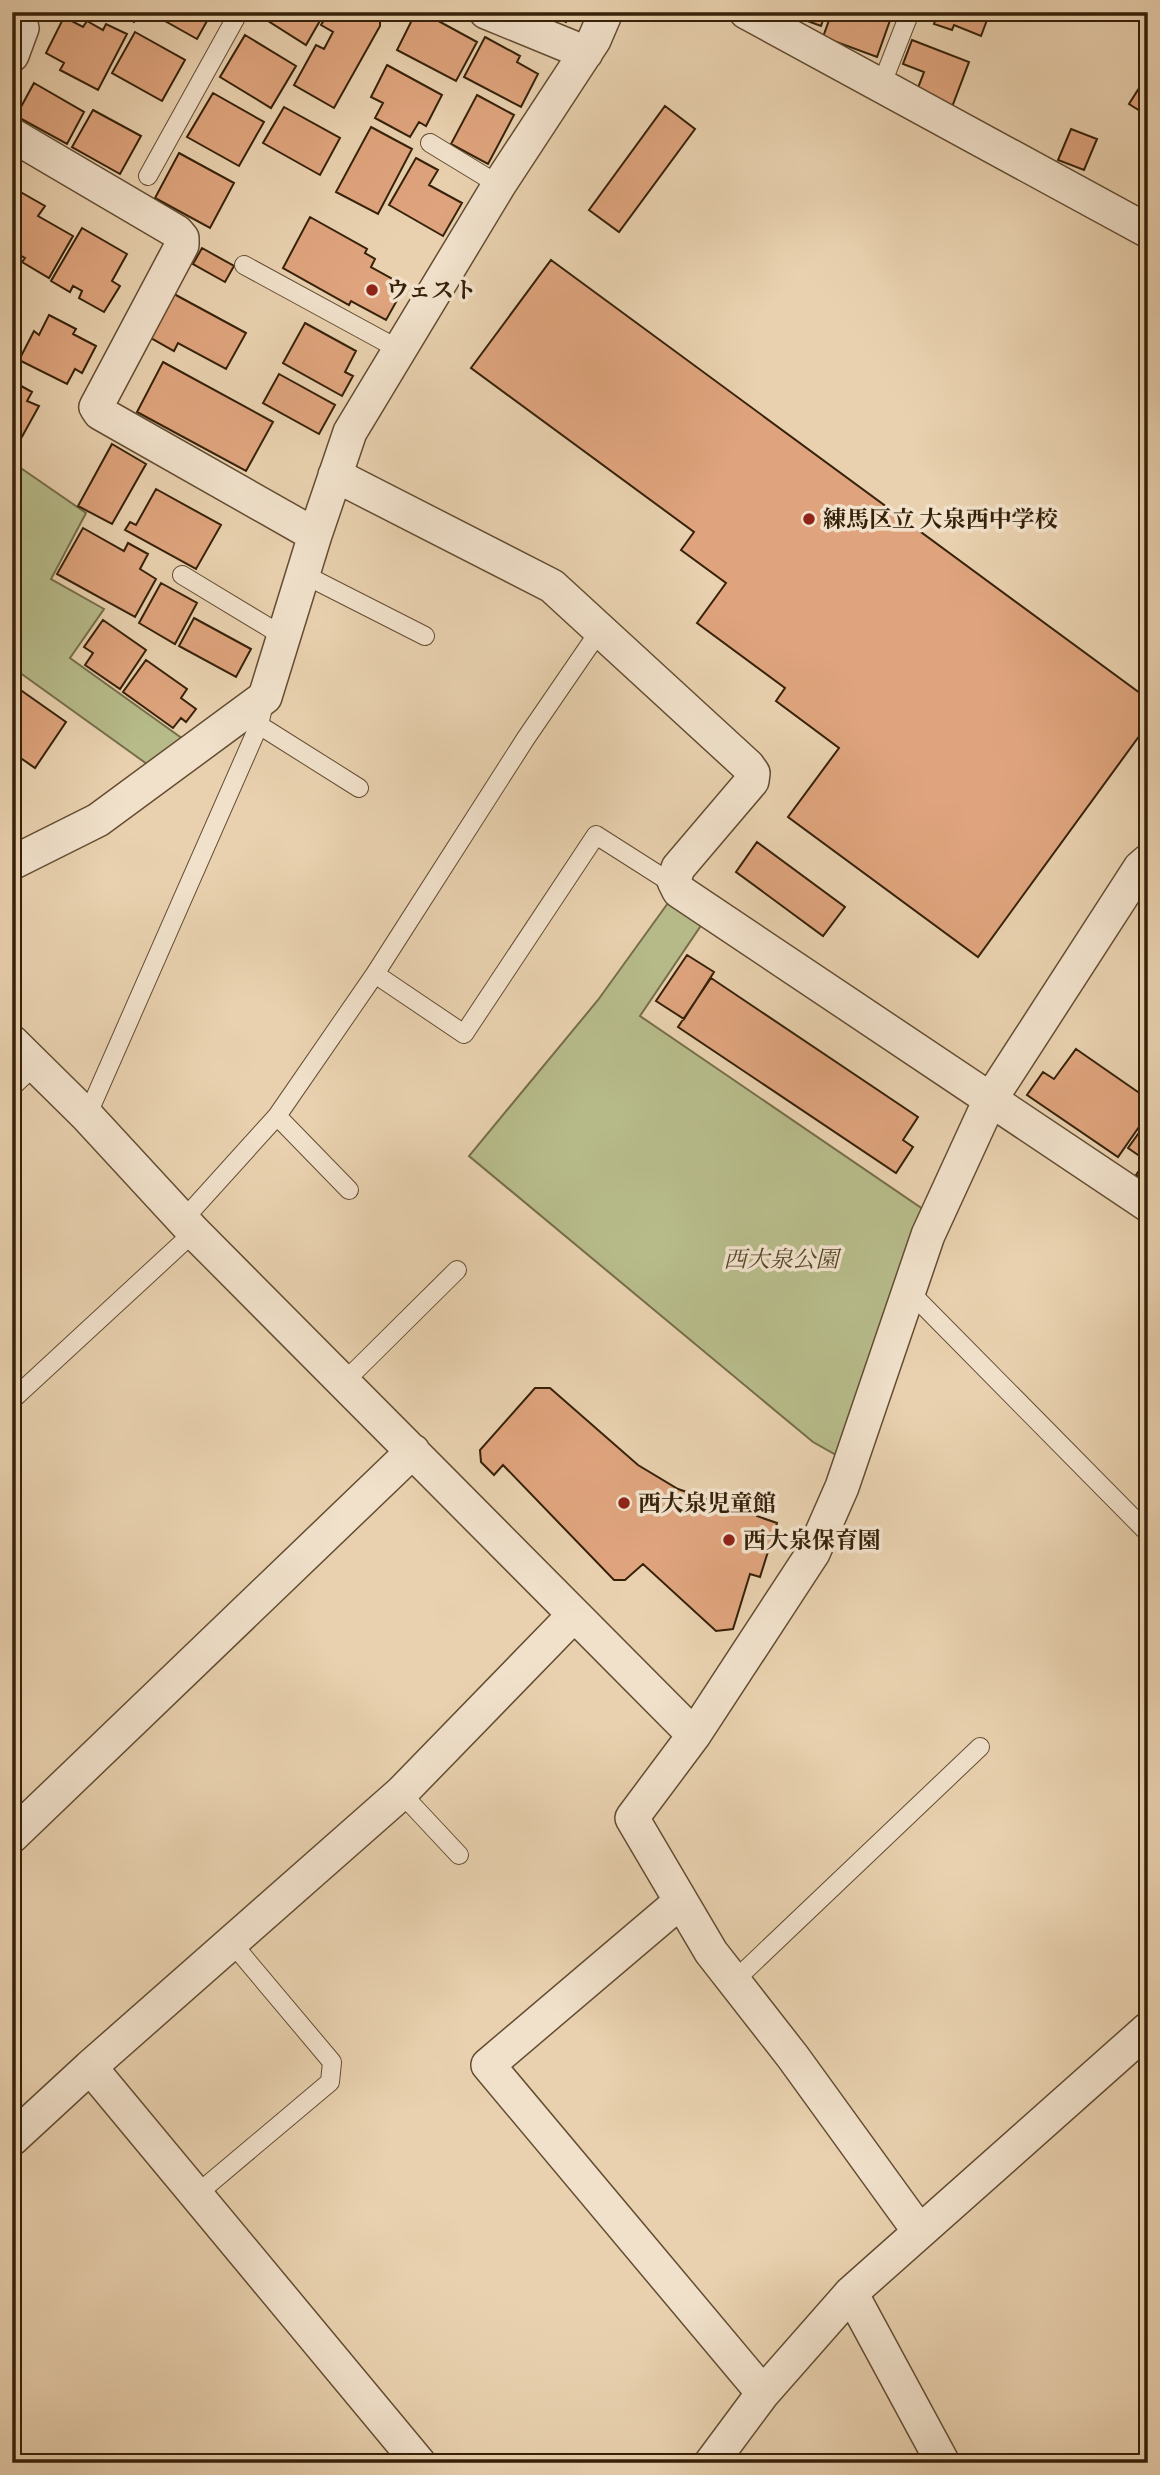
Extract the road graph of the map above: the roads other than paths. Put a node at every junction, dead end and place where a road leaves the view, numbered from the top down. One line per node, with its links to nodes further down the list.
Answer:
1 (239, 12): 12 (lane)
2 (486, 12): 7 (street)
3 (606, 12): 7 (street)
4 (746, 12): 9 (street)
5 (909, 12): 9 (lane)
6 (12, 13): 8 (street)
7 (586, 53): 13 (street)
8 (12, 55)
9 (881, 86): 14 (street)
10 (12, 135): 18 (street)
11 (430, 143): 13 (lane)
12 (148, 176)
13 (499, 185): 16 (street)
14 (1148, 231)
15 (244, 265): 16 (lane)
16 (400, 349): 17 (street)
17 (335, 475): 18 (street); 21 (street)
18 (315, 535): 19 (street)
19 (303, 574): 22 (street); 23 (lane)
20 (182, 575): 22 (lane)
21 (600, 630): 28 (street); 29 (lane)
22 (283, 636): 24 (street)
23 (425, 636)
24 (262, 711): 25 (lane); 27 (street); 32 (lane)
25 (359, 788)
26 (1148, 861): 31 (street)
27 (12, 863)
28 (674, 881): 29 (lane); 31 (street)
29 (375, 974): 33 (lane)
30 (20, 1065): 32 (street)
31 (990, 1100): 35 (street); 38 (street)
32 (87, 1116): 36 (street)
33 (276, 1116): 34 (lane); 36 (lane)
34 (349, 1190)
35 (1148, 1205)
36 (188, 1226): 39 (street); 40 (lane)
37 (457, 1270): 39 (lane)
38 (909, 1291): 42 (lane); 44 (street)
39 (344, 1382): 41 (street)
40 (12, 1400)
41 (413, 1451): 43 (street); 47 (street)
42 (1148, 1533)
43 (574, 1615): 44 (street); 46 (street)
44 (694, 1735): 49 (street)
45 (980, 1747): 51 (lane)
46 (401, 1793): 48 (lane); 50 (street)
47 (12, 1836)
48 (459, 1855)
49 (680, 1902): 51 (street); 58 (street)
50 (232, 1942): 53 (street); 55 (lane)
51 (734, 1981): 56 (street)
52 (1148, 2029): 56 (street)
53 (90, 2067): 54 (street); 55 (street)
54 (12, 2139)
55 (197, 2194): 59 (street)
56 (919, 2231): 57 (street)
57 (851, 2293): 58 (street); 61 (street)
58 (764, 2393): 60 (street)
59 (419, 2463)
60 (711, 2463)
61 (943, 2463)

